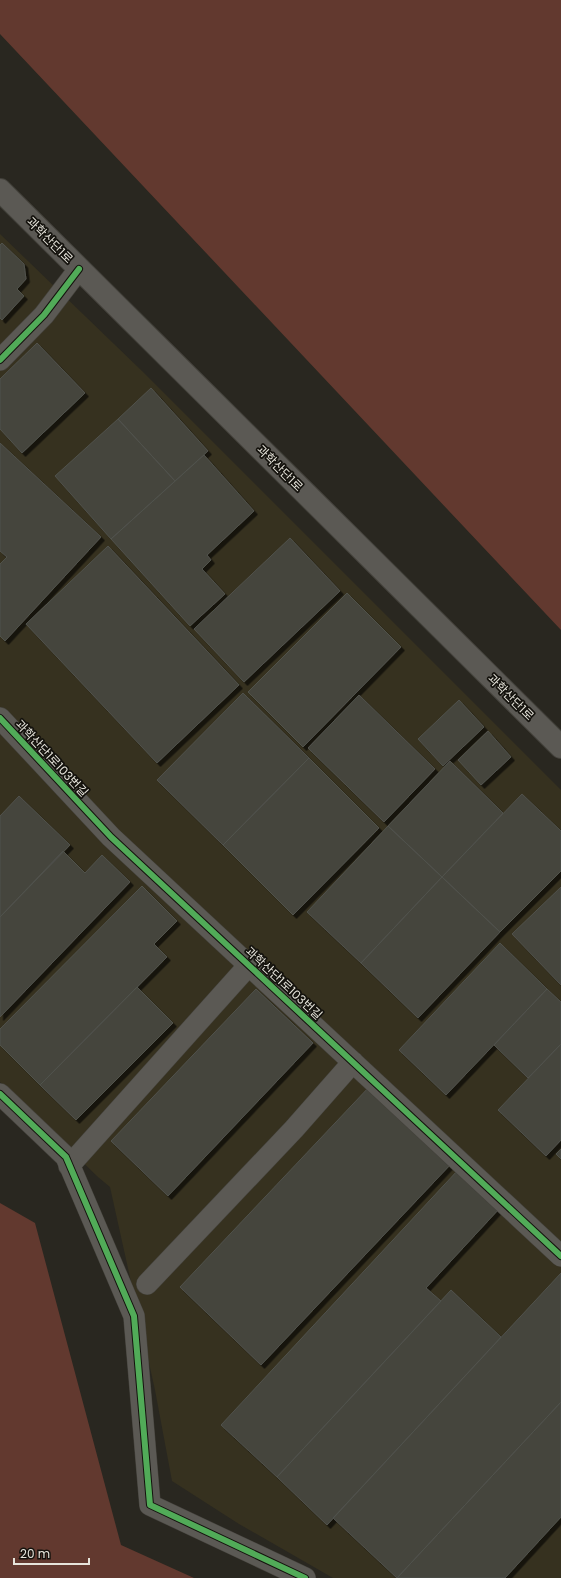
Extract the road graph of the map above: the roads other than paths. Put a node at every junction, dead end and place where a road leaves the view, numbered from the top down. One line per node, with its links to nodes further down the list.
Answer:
1 (0, 190): 2 (main road, 과학산단1로)
2 (79, 269): 3 (street); 5 (main road, 과학산단1로)
3 (0, 360)
4 (0, 718): 6 (street, 과학산단1로103번길)
5 (561, 746)
6 (249, 965): 7 (street, 과학산단1로103번길); 9 (street)
7 (353, 1062): 10 (street, 과학산단1로103번길); 11 (street)
8 (0, 1094): 9 (street)
9 (69, 1166): 12 (street)
10 (561, 1256)
11 (147, 1284)
12 (305, 1578)

